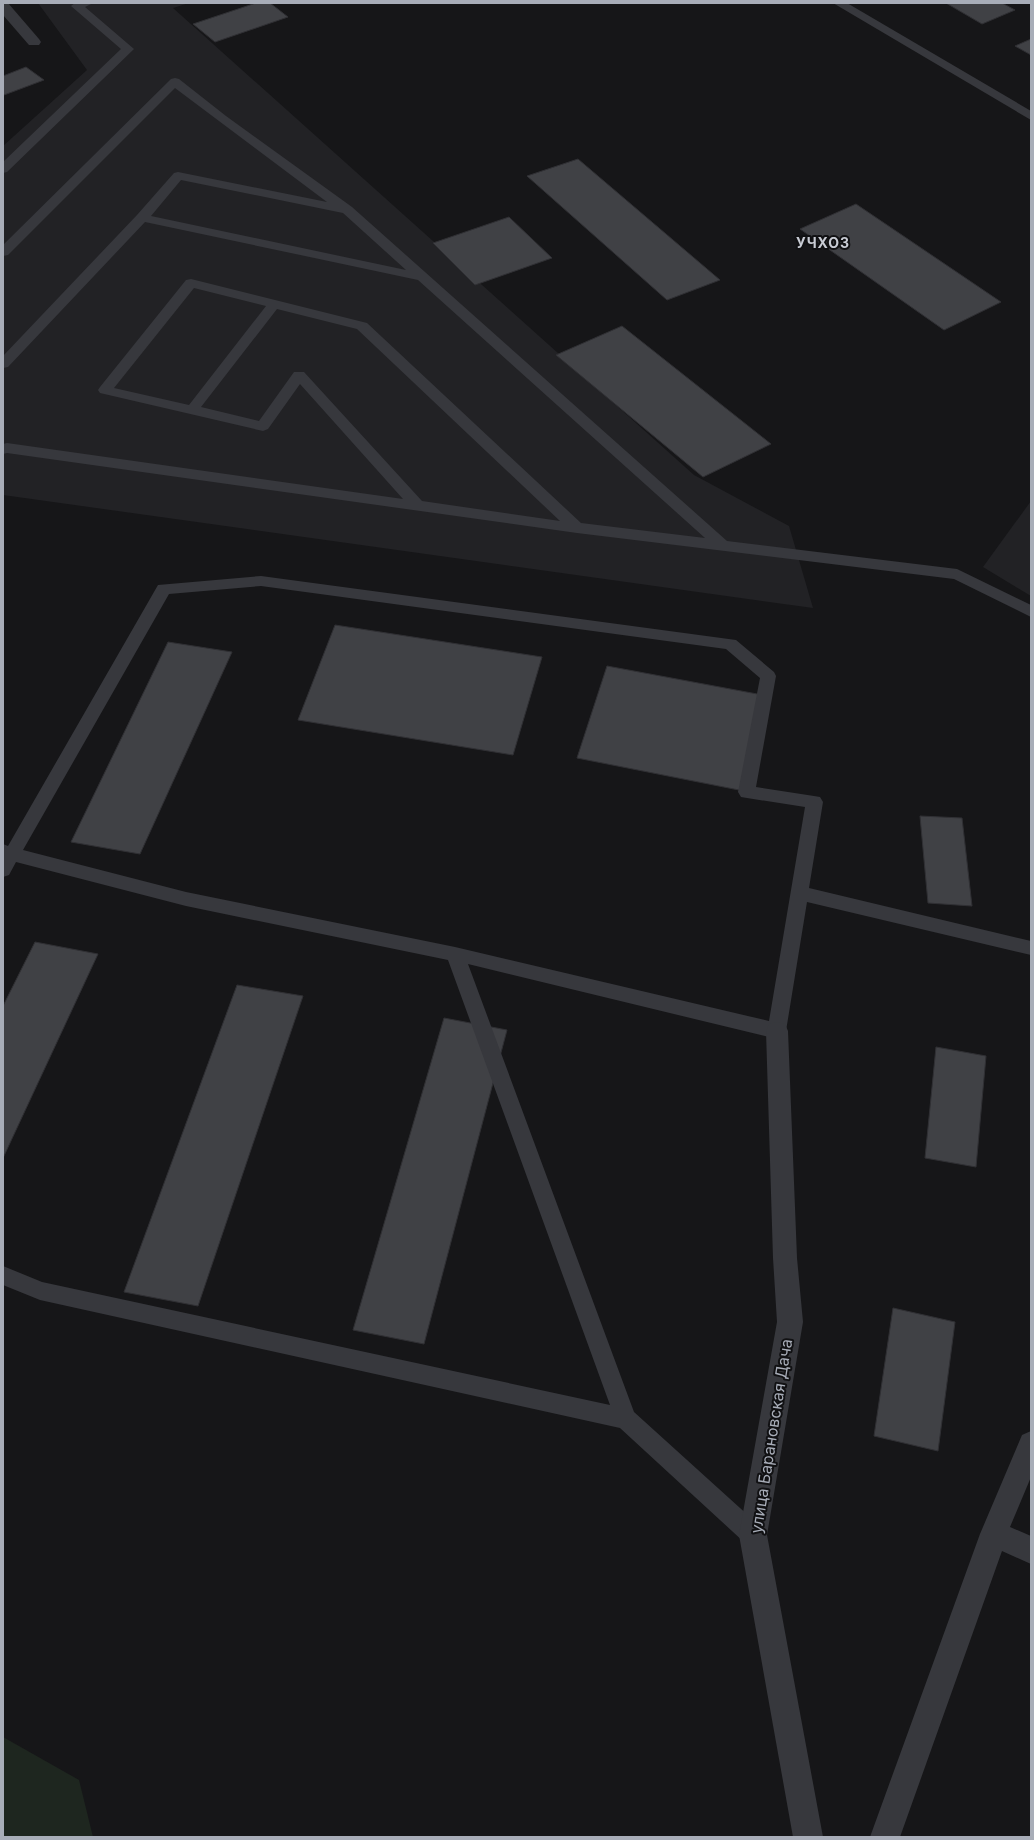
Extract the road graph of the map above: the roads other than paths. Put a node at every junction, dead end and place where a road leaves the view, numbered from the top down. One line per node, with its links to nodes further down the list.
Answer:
1 (87, 3): 6 (lane)
2 (839, 3): 5 (lane)
3 (3, 6): 4 (street)
4 (34, 42)
5 (1031, 116)
6 (3, 169)
7 (347, 210): 8 (lane); 9 (lane); 10 (lane)
8 (142, 218): 10 (lane); 12 (lane)
9 (3, 252)
10 (423, 277): 17 (lane)
11 (274, 304): 13 (lane); 13 (lane); 16 (lane)
12 (3, 364)
13 (192, 410): 15 (lane)
14 (3, 449): 15 (lane)
15 (418, 506): 16 (lane)
16 (577, 528): 17 (lane)
17 (724, 546): 18 (lane)
18 (1031, 612)
19 (7, 853): 20 (lane); 21 (lane); 23 (lane)
20 (3, 870)
21 (799, 893): 22 (lane); 24 (lane)
22 (1031, 948)
23 (454, 954): 24 (lane); 26 (lane)
24 (777, 1031): 29 (street, улица Барановская Дача)
25 (3, 1275): 26 (lane)
26 (626, 1419): 29 (lane)
27 (1031, 1444): 28 (street)
28 (994, 1534): 30 (street); 32 (street)
29 (753, 1535): 31 (street, улица Барановская Дача)
30 (1031, 1550)
31 (808, 1837)
32 (885, 1837)

